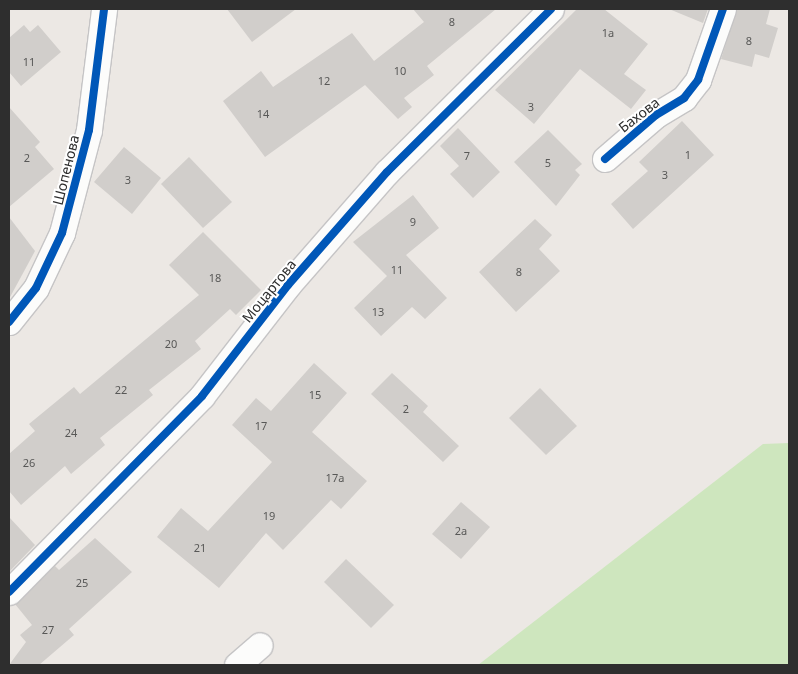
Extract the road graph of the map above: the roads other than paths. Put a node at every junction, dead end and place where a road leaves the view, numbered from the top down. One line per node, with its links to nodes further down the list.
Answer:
1 (104, 9): 5 (street, Шопенова)
2 (551, 9): 6 (street, Моцартова)
3 (723, 9): 4 (street, Бахова)
4 (605, 159)
5 (9, 322)
6 (9, 592)
7 (260, 645): 8 (street)
8 (237, 665)

